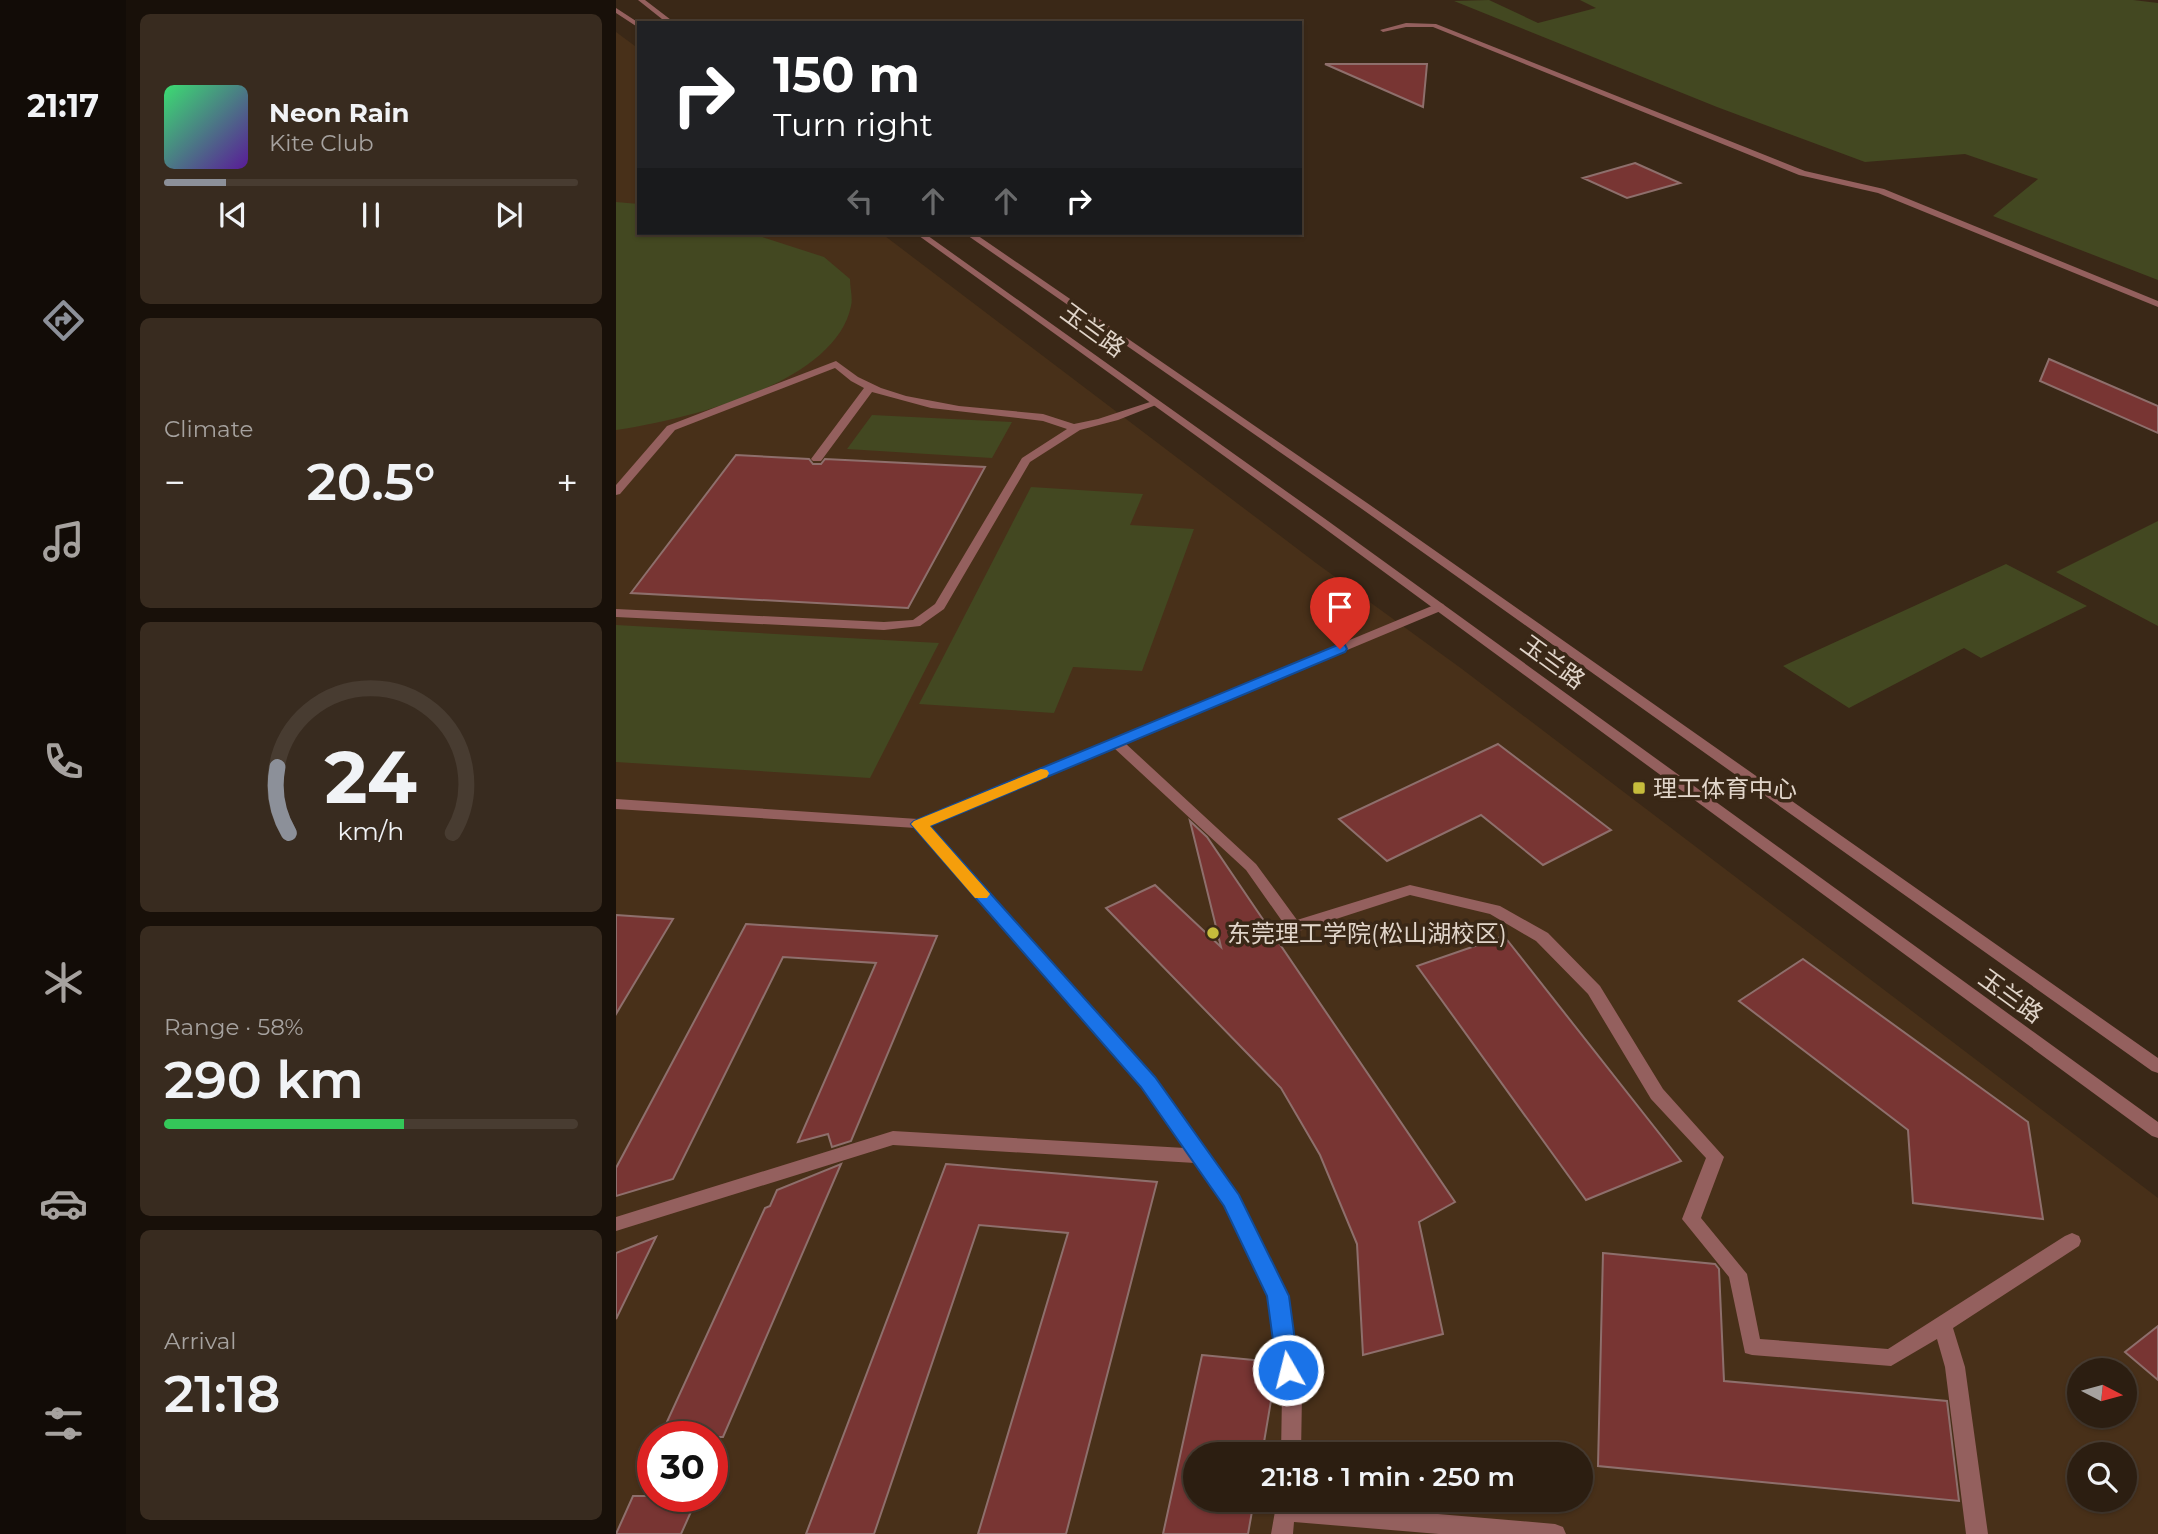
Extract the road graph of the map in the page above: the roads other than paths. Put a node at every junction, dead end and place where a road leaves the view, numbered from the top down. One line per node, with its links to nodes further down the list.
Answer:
1 (641, 0): 3 (street)
2 (616, 9): 4 (street)
3 (669, 21)
4 (637, 25)
5 (1383, 30): 8 (street)
6 (922, 235): 10 (street, 玉兰路)
7 (971, 235): 19 (street, 玉兰路)
8 (2158, 304)
9 (869, 388): 11 (street); 12 (street); 13 (street)
10 (1156, 403): 11 (street); 14 (street, 玉兰路)
11 (1076, 428): 15 (street)
12 (817, 459)
13 (616, 492)
14 (1439, 607): 16 (street); 20 (street, 玉兰路)
15 (616, 613)
16 (1116, 742): 18 (street); 24 (street)
17 (616, 804): 18 (street)
18 (920, 824): 21 (street)
19 (2158, 1067)
20 (2158, 1131)
21 (1200, 1156): 22 (street); 25 (street)
22 (616, 1224)
23 (2072, 1241): 24 (street)
24 (1942, 1325): 30 (street)
25 (1291, 1442)
26 (1285, 1512): 28 (street)
27 (1351, 1512): 29 (street)
28 (1282, 1534)
29 (1555, 1534)
30 (1977, 1534)

